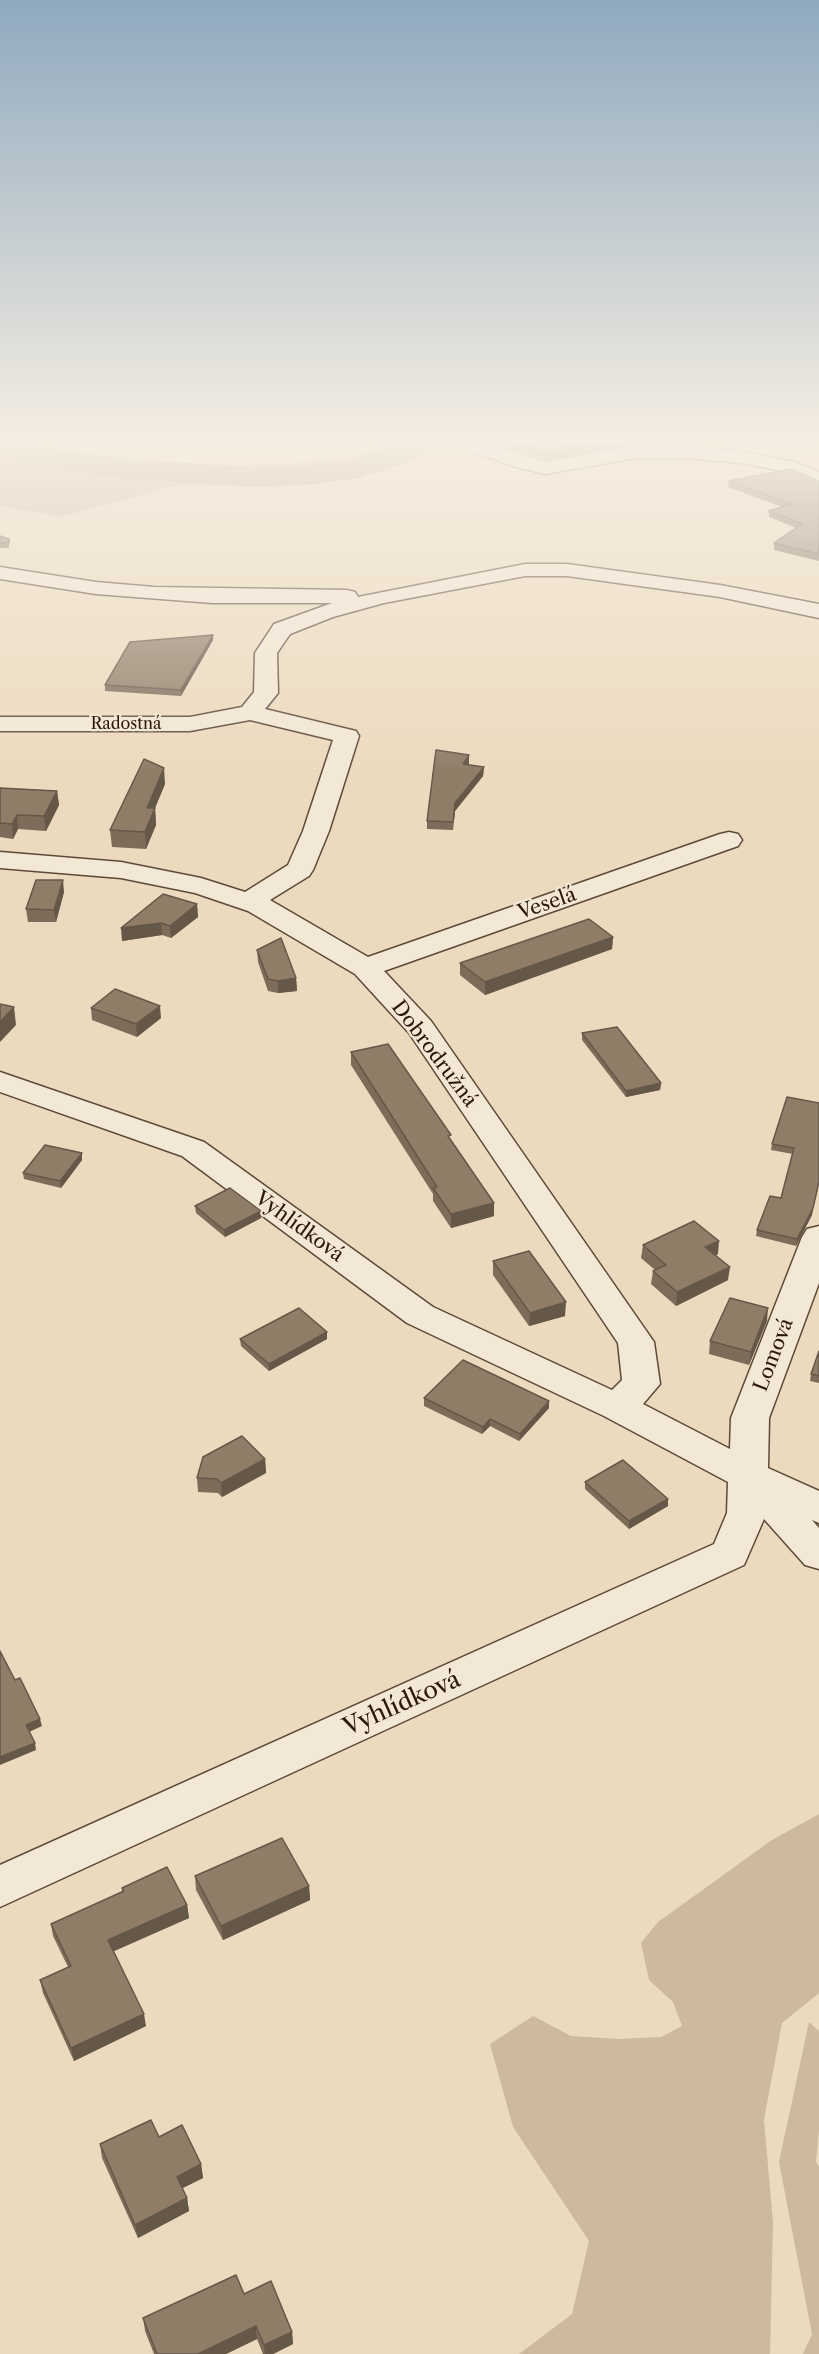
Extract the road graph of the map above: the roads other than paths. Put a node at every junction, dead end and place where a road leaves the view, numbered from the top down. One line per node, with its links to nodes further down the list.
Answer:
1 (0, 573): 2 (street)
2 (382, 597): 3 (street); 4 (street)
3 (819, 612)
4 (250, 713): 5 (street, Radostná); 8 (street)
5 (0, 724)
6 (729, 840): 9 (street, Veselá)
7 (0, 860): 8 (street, Dobrodružná)
8 (248, 902): 9 (street, Dobrodružná)
9 (365, 968): 12 (street, Dobrodružná)
10 (0, 1081): 12 (street, Vyhlídková)
11 (819, 1238): 13 (street, Lomová)
12 (617, 1407): 13 (street, Vyhlídková)
13 (749, 1476): 14 (street, Vyhlídková); 15 (street); 16 (street, Vyhlídková)
14 (819, 1508)
15 (819, 1554)
16 (0, 1887)

